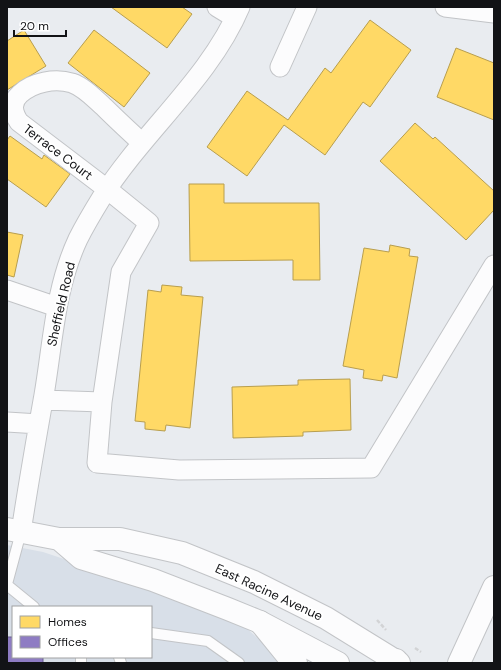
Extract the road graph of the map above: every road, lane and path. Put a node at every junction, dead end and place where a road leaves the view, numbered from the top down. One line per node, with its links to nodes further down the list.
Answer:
1 (217, 7): 4 (street)
2 (307, 7): 6 (street)
3 (445, 7): 5 (street)
4 (237, 13): 7 (street, Sheffield Road)
5 (494, 13)
6 (280, 67)
7 (142, 143): 8 (street, Sheffield Road); 8 (street, Terrace Court)
8 (107, 189): 11 (street, Sheffield Road); 13 (street, Terrace Court)
9 (494, 265): 13 (street)
10 (7, 290): 11 (street)
11 (57, 307): 12 (street, Sheffield Road)
12 (43, 400): 13 (street); 15 (street, Sheffield Road)
13 (102, 402)
14 (7, 422): 15 (street)
15 (39, 424): 16 (street, Sheffield Road)
16 (14, 530): 17 (main road, East Racine Avenue); 18 (lane)
17 (59, 538): 22 (main road); 28 (main road, East Racine Avenue)
18 (7, 584): 20 (lane)
19 (494, 587): 23 (main road)
20 (33, 606)
21 (377, 620): 24 (path)
22 (260, 622): 30 (main road); 31 (main road)
23 (477, 624): 32 (main road); 33 (main road)
24 (386, 630)
25 (152, 633): 29 (lane)
26 (415, 648): 27 (path)
27 (421, 652)
28 (397, 662)
29 (239, 663)
30 (296, 663)
31 (338, 663)
32 (459, 663)
33 (475, 663)

